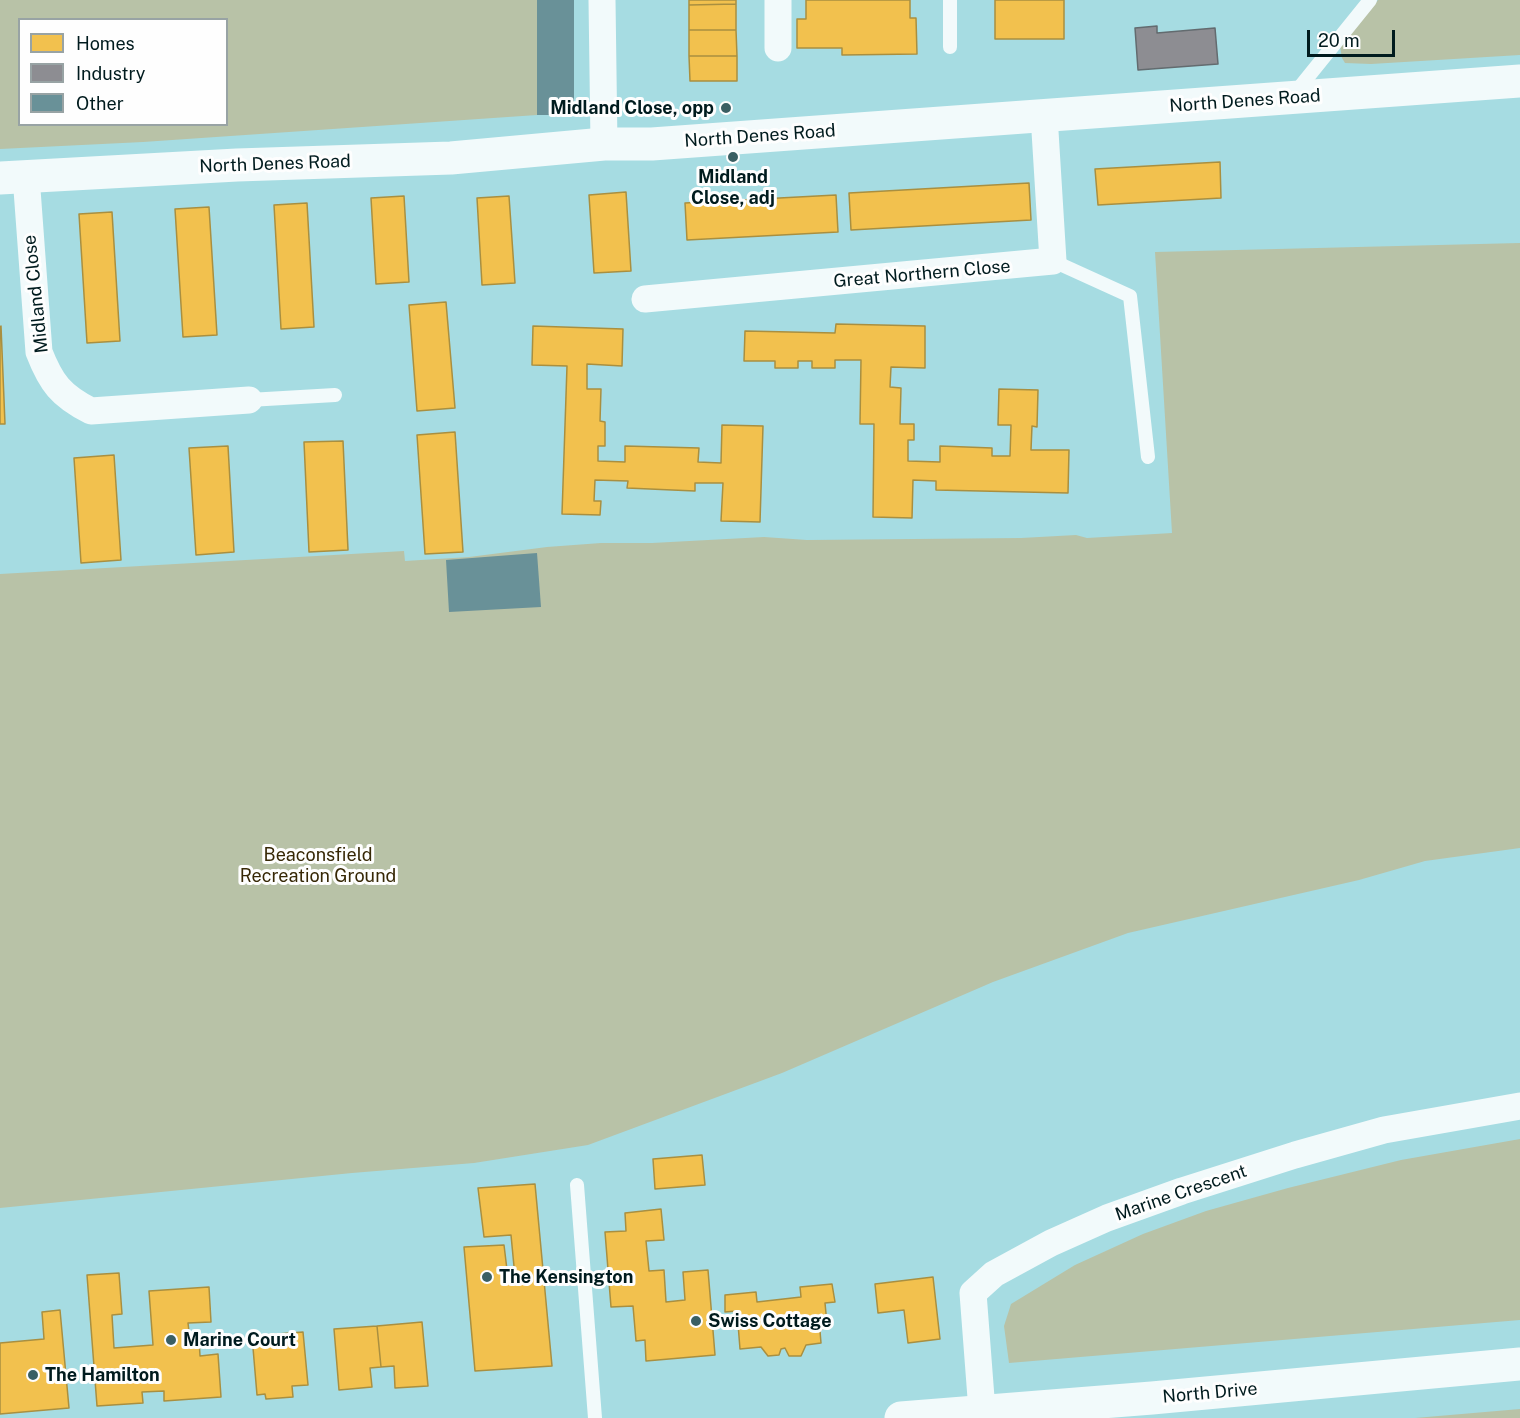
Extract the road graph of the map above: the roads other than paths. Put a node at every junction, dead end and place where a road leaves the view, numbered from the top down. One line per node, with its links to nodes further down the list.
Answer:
1 (602, 0): 10 (street)
2 (778, 0): 6 (street)
3 (950, 0): 5 (lane)
4 (1370, 0): 8 (lane)
5 (950, 47)
6 (778, 48)
7 (1520, 81): 8 (street, North Denes Road)
8 (1292, 97): 9 (street, North Denes Road)
9 (1044, 115): 10 (street, North Denes Road); 12 (street)
10 (604, 144): 11 (street, North Denes Road)
11 (13, 177): 15 (street, Midland Close)
12 (1053, 261): 13 (street, Great Northern Close); 16 (lane)
13 (645, 299)
14 (335, 395): 15 (lane)
15 (249, 400)
16 (1148, 457)
17 (1520, 1106): 20 (street, Marine Crescent)
18 (577, 1185): 21 (lane)
19 (1520, 1364): 20 (street, North Drive)
20 (982, 1411): 22 (street, North Drive)
21 (595, 1418)
22 (901, 1418)

